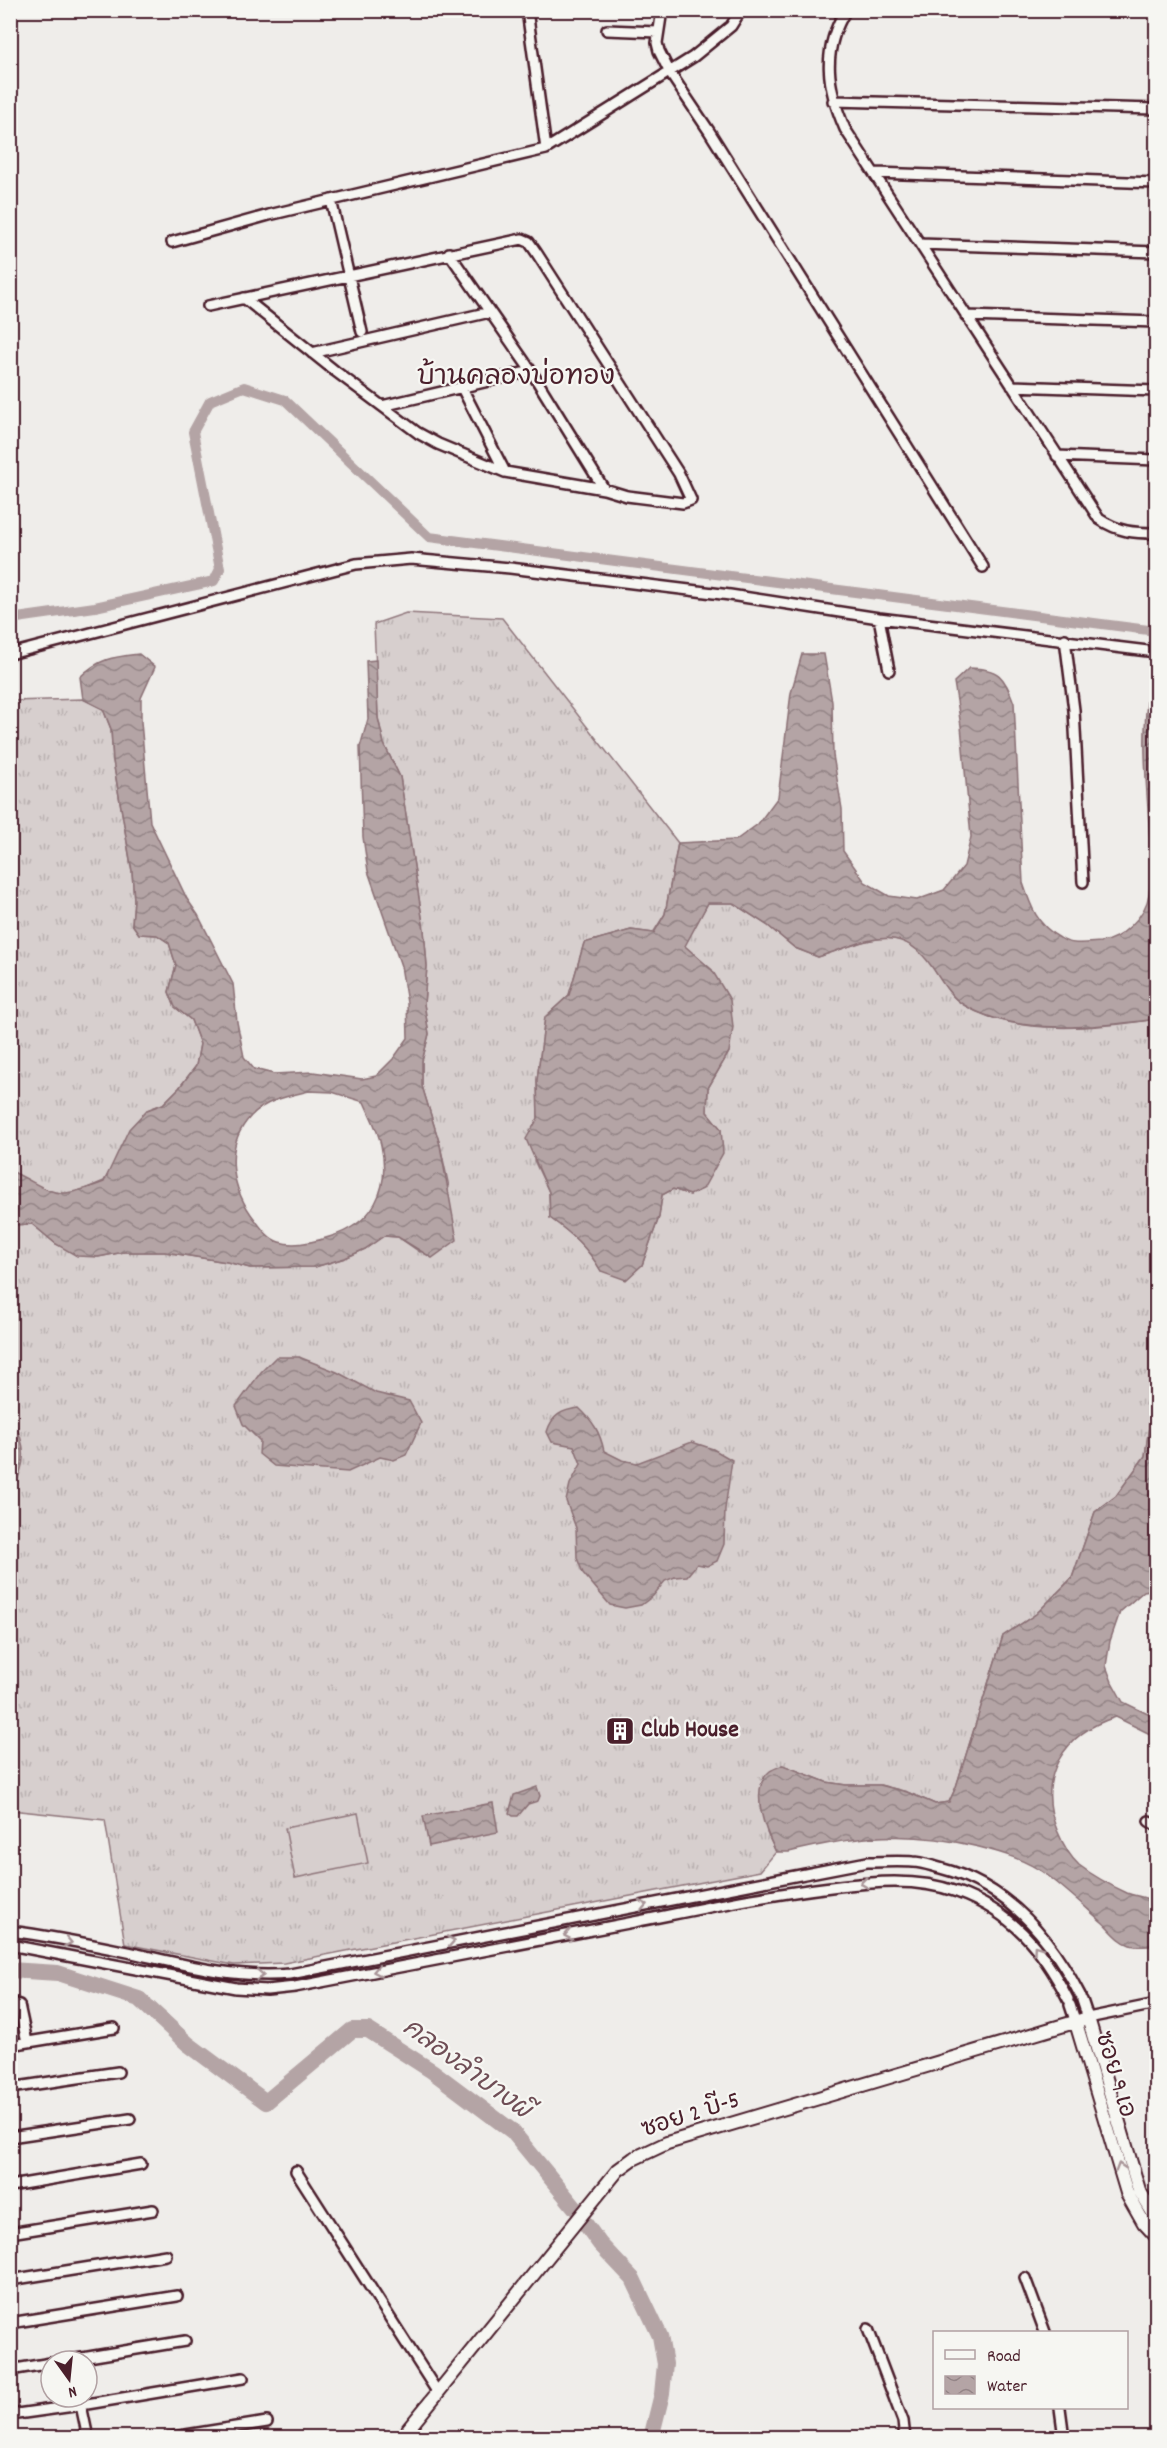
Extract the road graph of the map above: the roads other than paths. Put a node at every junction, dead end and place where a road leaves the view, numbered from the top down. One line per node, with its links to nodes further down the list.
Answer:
1 (527, 10): 10 (street)
2 (662, 10): 6 (street)
3 (741, 10): 7 (street)
4 (846, 10): 8 (street)
5 (607, 30): 6 (street)
6 (658, 32): 7 (street)
7 (670, 73): 10 (street); 36 (street)
8 (833, 101): 9 (street); 11 (street)
9 (1156, 109)
10 (546, 149): 13 (street)
11 (875, 173): 12 (street); 15 (street)
12 (1156, 183)
13 (331, 201): 14 (street); 18 (street)
14 (172, 242)
15 (920, 244): 16 (street); 22 (street)
16 (1156, 252)
17 (449, 253): 18 (street); 21 (street); 34 (street)
18 (348, 275): 19 (street); 24 (street)
19 (244, 298): 20 (street); 25 (street)
20 (207, 306)
21 (490, 312): 25 (street); 26 (street)
22 (966, 316): 23 (street); 27 (street)
23 (1156, 322)
24 (362, 332)
25 (312, 353): 30 (street)
26 (531, 371): 28 (street); 34 (street)
27 (1012, 386): 29 (street); 31 (street)
28 (462, 388): 30 (street); 33 (street)
29 (1156, 391)
30 (382, 406): 33 (street)
31 (1057, 456): 32 (street); 35 (street)
32 (1156, 460)
33 (505, 472): 34 (street)
34 (604, 489)
35 (1156, 533)
36 (983, 567)
37 (879, 618): 38 (street); 40 (street); 41 (street)
38 (1065, 639): 39 (street); 42 (street)
39 (1156, 651)
40 (10, 654)
41 (889, 670)
42 (1083, 882)
43 (10, 1931): 47 (street, one-way to 47)
44 (10, 1945): 47 (street, one-way to 44)
45 (10, 2002): 49 (street)
46 (1156, 2004): 47 (street)
47 (1082, 2020): 58 (street, ซอย 9 เอ); 75 (street, ซอย 2 บี-5)
48 (114, 2028): 49 (street)
49 (27, 2042): 50 (street)
50 (10, 2045)
51 (118, 2072): 52 (street)
52 (10, 2088)
53 (130, 2119): 54 (street)
54 (10, 2138)
55 (141, 2164): 57 (street)
56 (296, 2171): 75 (street)
57 (10, 2186)
58 (1133, 2192): 60 (street, ซอย 9 เอ); 62 (street, ซอย 9 เอ)
59 (153, 2210): 61 (street)
60 (1156, 2218)
61 (10, 2233)
62 (1156, 2236)
63 (166, 2255): 65 (street)
64 (1025, 2278): 69 (street)
65 (10, 2280)
66 (177, 2296): 67 (street)
67 (10, 2323)
68 (868, 2329): 85 (street)
69 (1045, 2331)
70 (185, 2341): 71 (street)
71 (99, 2355)
72 (39, 2365): 73 (street)
73 (10, 2370)
74 (243, 2378): 76 (street)
75 (438, 2393): 84 (street, ซอย 2 บี-5)
76 (99, 2403)
77 (57, 2409): 80 (street)
78 (82, 2409): 82 (street)
79 (1060, 2409): 86 (street)
80 (10, 2415)
81 (267, 2422): 83 (street)
82 (88, 2438)
83 (167, 2438)
84 (401, 2438)
85 (905, 2438)
86 (1064, 2438)

